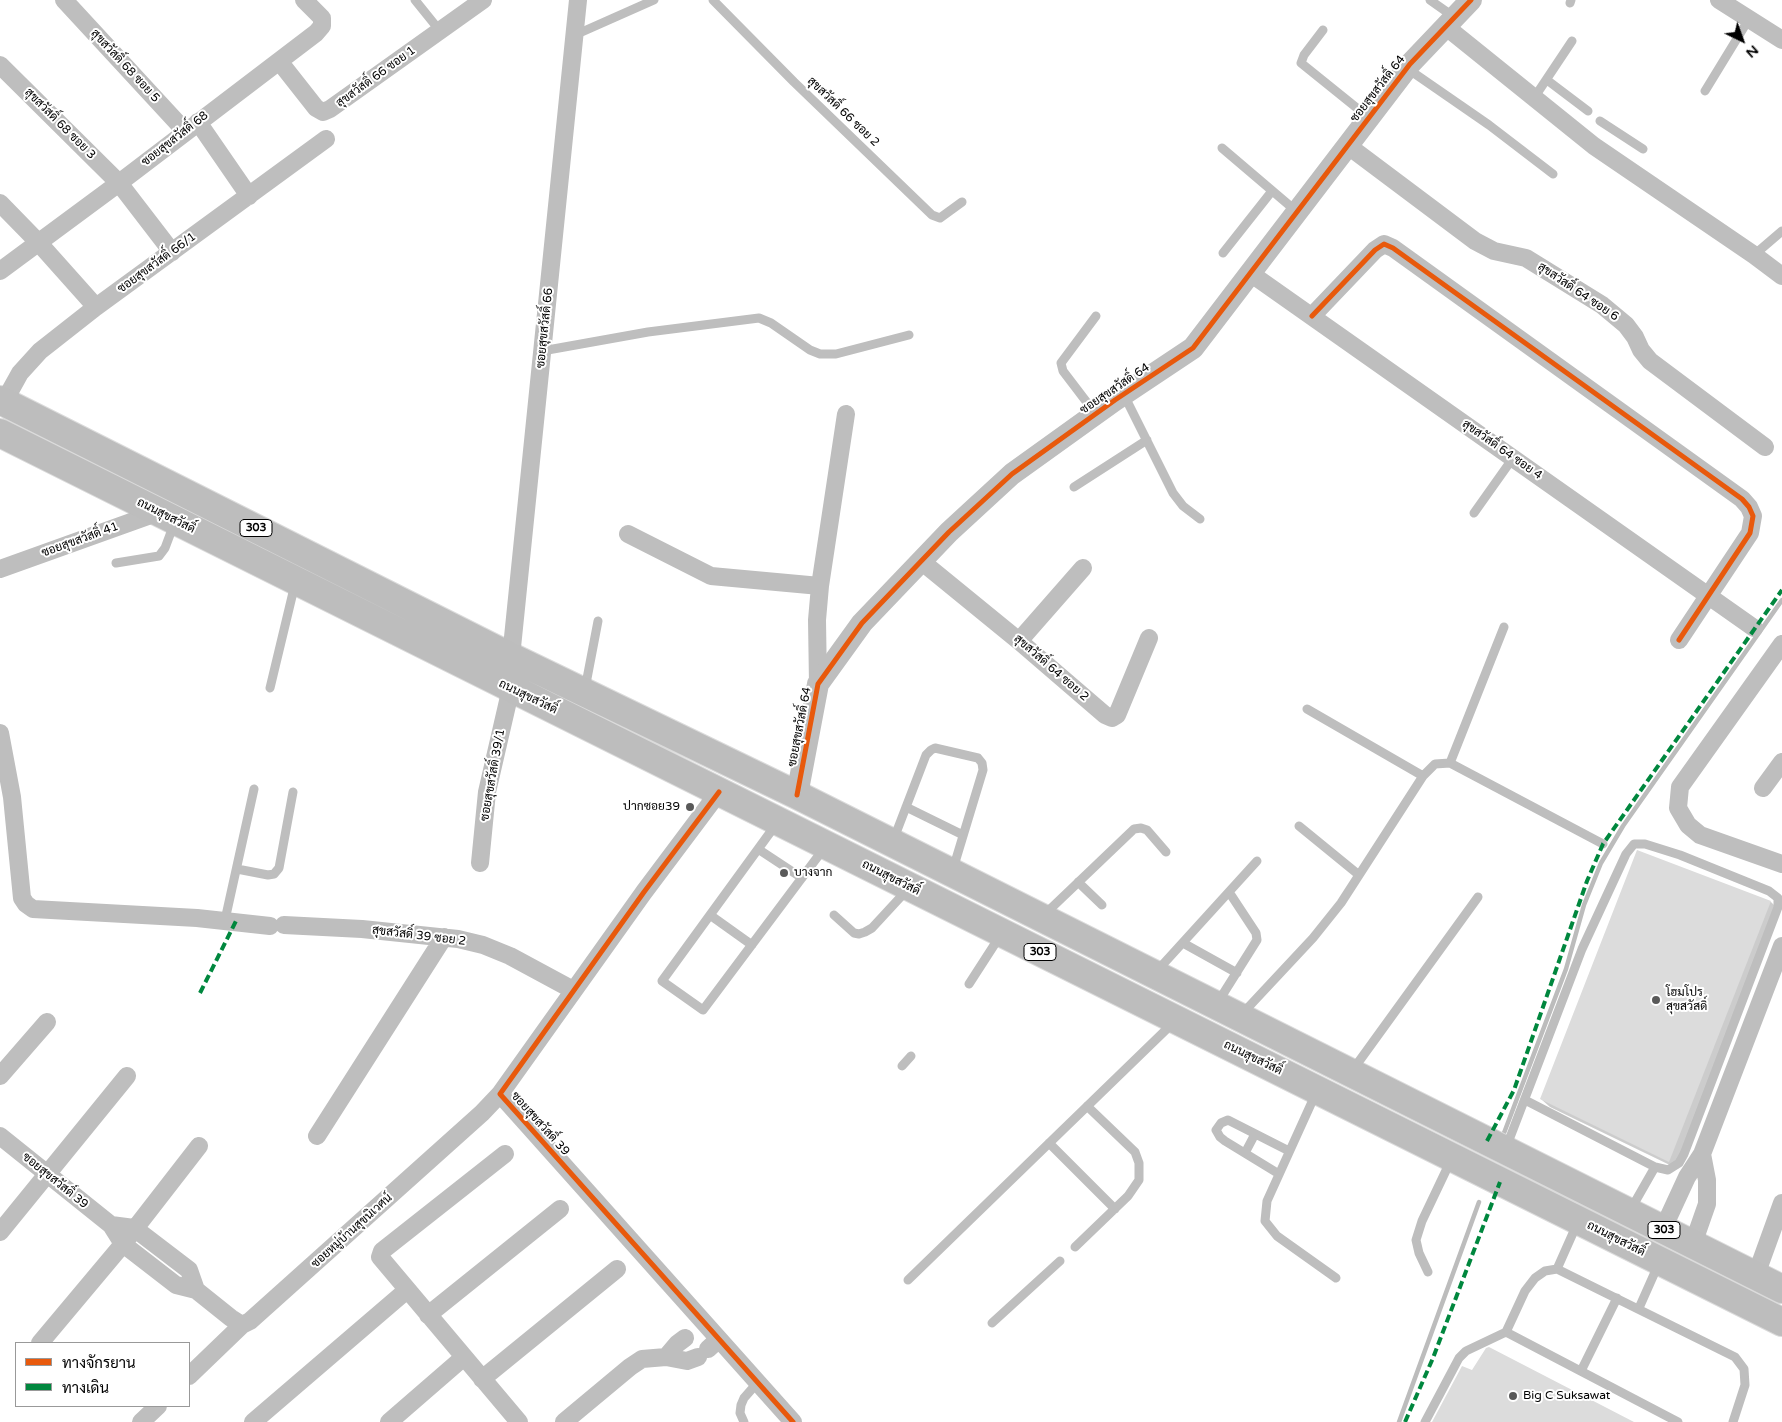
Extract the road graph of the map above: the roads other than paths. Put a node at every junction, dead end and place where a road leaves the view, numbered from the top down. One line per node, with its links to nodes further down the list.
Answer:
1 (64, 0): 27 (street, สุขสวัสดิ์ 68 ซอย 5)
2 (304, 0): 18 (street, ซอยสุขสวัสดิ์ 68)
3 (416, 0): 14 (lane)
4 (482, 0): 14 (street, สุขสวัสดิ์ 66 ซอย 1)
5 (578, 0): 15 (street, ซอยสุขสวัสดิ์ 66)
6 (654, 0): 15 (lane)
7 (713, 0): 36 (lane, สุขสวัสดิ์ 66 ซอย 2)
8 (1430, 0): 12 (lane)
9 (1471, 0): 12 (street, ซอยสุขสวัสดิ์ 64)
10 (1719, 0): 11 (street)
11 (1749, 19): 16 (street); 22 (lane)
12 (1450, 21): 20 (street, ซอยสุขสวัสดิ์ 64); 23 (street)
13 (1323, 30): 25 (lane)
14 (440, 31): 18 (street, สุขสวัสดิ์ 66 ซอย 1)
15 (575, 35): 51 (street, ซอยสุขสวัสดิ์ 66)
16 (1782, 40)
17 (1572, 41): 21 (lane)
18 (279, 61): 27 (street, ซอยสุขสวัสดิ์ 68)
19 (0, 65): 33 (street, สุขสวัสดิ์ 68 ซอย 3)
20 (1407, 68): 25 (street, ซอยสุขสวัสดิ์ 64); 32 (lane)
21 (1547, 80): 23 (lane); 24 (lane)
22 (1705, 91)
23 (1534, 98): 43 (street)
24 (1588, 112)
25 (1368, 117): 29 (street, ซอยสุขสวัสดิ์ 64)
26 (1600, 121): 31 (lane)
27 (192, 127): 33 (street, ซอยสุขสวัสดิ์ 68); 35 (street, สุขสวัสดิ์ 68 ซอย 5)
28 (326, 139): 35 (street, ซอยสุขสวัสดิ์ 66/1)
29 (1347, 145): 38 (street, ซอยสุขสวัสดิ์ 64); 58 (street, สุขสวัสดิ์ 64 ซอย 6)
30 (1222, 148): 34 (lane)
31 (1644, 149)
32 (1553, 174)
33 (119, 183): 40 (street, ซอยสุขสวัสดิ์ 68); 41 (street, สุขสวัสดิ์ 68 ซอย 3)
34 (1272, 191): 38 (lane); 42 (lane)
35 (249, 196): 41 (street, ซอยสุขสวัสดิ์ 66/1)
36 (962, 202)
37 (0, 203): 40 (street)
38 (1296, 212): 45 (street, ซอยสุขสวัสดิ์ 64)
39 (1782, 231): 43 (lane)
40 (38, 242): 44 (street, ซอยสุขสวัสดิ์ 68); 47 (street)
41 (172, 252): 47 (street, ซอยสุขสวัสดิ์ 66/1)
42 (1223, 253)
43 (1754, 255): 46 (street)
44 (0, 271)
45 (1250, 272): 49 (street, สุขสวัสดิ์ 64 ซอย 4); 52 (street, ซอยสุขสวัสดิ์ 64)
46 (1782, 276)
47 (96, 307): 53 (street, ซอยสุขสวัสดิ์ 66/1)
48 (1096, 316): 55 (lane)
49 (1312, 316): 59 (street, สุขสวัสดิ์ 64 ซอย 4); 71 (street)
50 (908, 335): 51 (lane)
51 (542, 351): 79 (street, ซอยสุขสวัสดิ์ 66)
52 (1124, 394): 55 (street, ซอยสุขสวัสดิ์ 64); 57 (lane)
53 (2, 401): 79 (main road, 303)
54 (846, 414): 70 (street)
55 (1096, 414): 65 (street, ซอยสุขสวัสดิ์ 64)
56 (0, 433): 62 (main road, ถนนสุขสวัสดิ์ / 303)
57 (1147, 440): 60 (lane); 63 (lane)
58 (1765, 446)
59 (1513, 458): 61 (lane); 71 (street, สุขสวัสดิ์ 64 ซอย 4)
60 (1074, 487)
61 (1474, 513)
62 (167, 516): 66 (lane); 68 (street, ซอยสุขสวัสดิ์ 41); 69 (main road, ถนนสุขสวัสดิ์ / 303)
63 (1200, 519)
64 (628, 534): 70 (street)
65 (921, 561): 77 (street, สุขสวัสดิ์ 64 ซอย 2); 80 (street, ซอยสุขสวัสดิ์ 64)
66 (116, 563)
67 (1082, 568): 77 (street)
68 (0, 569)
69 (296, 580): 81 (main road, ถนนสุขสวัสดิ์ / 303); 82 (lane)
70 (820, 586): 80 (street)
71 (1709, 596): 74 (street, สุขสวัสดิ์ 64 ซอย 4); 76 (street)
72 (598, 621): 83 (lane)
73 (1504, 628): 86 (lane)
74 (1754, 628)
75 (1150, 638): 77 (street, สุขสวัสดิ์ 64 ซอย 2)
76 (1679, 640)
77 (1019, 641)
78 (1782, 644): 105 (street)
79 (511, 656): 81 (street, ซอยสุขสวัสดิ์ 66); 83 (main road, 303)
80 (818, 684): 93 (street, ซอยสุขสวัสดิ์ 64)
81 (506, 686): 92 (main road, ถนนสุขสวัสดิ์ / 303); 104 (street, ซอยสุขสวัสดิ์ 39/1)
82 (270, 688)
83 (584, 692): 93 (main road, 303)
84 (1307, 709): 88 (lane)
85 (0, 732): 118 (street, สุขสวัสดิ์ 39 ซอย 2)
86 (1450, 763): 88 (lane); 99 (lane)
87 (1780, 767): 89 (street)
88 (1423, 776): 108 (lane)
89 (1763, 788)
90 (254, 789): 106 (lane)
91 (294, 792): 106 (lane)
92 (719, 792): 95 (main road, ถนนสุขสวัสดิ์ / 303); 127 (street, ซอยสุขสวัสดิ์ 39)
93 (797, 796): 98 (main road, 303)
94 (906, 807): 97 (lane); 97 (lane); 98 (lane)
95 (778, 822): 100 (main road, ถนนสุขสวัสดิ์ / 303); 101 (lane)
96 (1299, 826): 108 (lane)
97 (963, 835): 107 (lane)
98 (892, 843): 107 (main road, 303)
99 (1603, 844)
100 (826, 845): 109 (lane); 111 (main road, ถนนสุขสวัสดิ์ / 303)
101 (758, 849): 109 (lane); 115 (lane)
102 (1166, 852): 110 (lane)
103 (1256, 861): 112 (lane)
104 (480, 863)
105 (1782, 864)
106 (237, 869): 118 (lane)
107 (951, 873): 117 (main road, 303)
108 (1360, 874): 128 (lane)
109 (802, 878): 122 (lane)
110 (1078, 882): 114 (lane); 117 (lane)
111 (909, 887): 116 (lane); 119 (main road, ถนนสุขสวัสดิ์ / 303)
112 (1229, 892): 121 (lane); 124 (lane)
113 (1478, 897): 133 (lane)
114 (1102, 905)
115 (710, 915): 122 (lane); 122 (lane)
116 (834, 915)
117 (1041, 918): 125 (main road, 303)
118 (225, 920): 120 (street, สุขสวัสดิ์ 39 ซอย 2)
119 (1002, 933): 126 (lane); 129 (main road, ถนนสุขสวัสดิ์ / 303)
120 (444, 937): 127 (street, สุขสวัสดิ์ 39 ซอย 2); 142 (street)
121 (1183, 943): 124 (lane); 125 (lane)
122 (752, 945)
123 (1782, 946): 149 (street)
124 (1237, 973): 128 (lane)
125 (1154, 975): 128 (main road, 303)
126 (969, 984)
127 (574, 990): 137 (street, ซอยสุขสวัสดิ์ 39)
128 (1228, 1012): 133 (main road, 303)
129 (1176, 1020): 136 (main road, ถนนสุขสวัสดิ์ / 303); 139 (lane)
130 (47, 1022): 134 (street)
131 (911, 1056): 132 (lane)
132 (902, 1066)
133 (1351, 1073): 145 (main road, 303)
134 (0, 1076)
135 (127, 1076): 152 (street)
136 (1317, 1090): 146 (lane); 150 (main road, ถนนสุขสวัสดิ์ / 303)
137 (500, 1094): 182 (street, ซอยหมู่บ้านสุขนิเวศน์); 183 (street, ซอยสุขสวัสดิ์ 39)
138 (1525, 1100): 145 (lane); 151 (lane); 151 (lane)
139 (1087, 1106): 143 (lane); 156 (lane)
140 (1255, 1134): 146 (lane); 147 (lane); 147 (lane)
141 (0, 1136): 152 (street, ซอยสุขสวัสดิ์ 39)
142 (317, 1136)
143 (1049, 1144): 156 (lane); 173 (lane)
144 (199, 1146): 160 (street)
145 (1505, 1150): 157 (main road, 303)
146 (1289, 1152): 153 (lane)
147 (1245, 1153): 153 (lane)
148 (505, 1154): 176 (street)
149 (1702, 1154): 161 (street); 164 (street)
150 (1452, 1157): 158 (main road, ถนนสุขสวัสดิ์ / 303); 170 (lane)
151 (1655, 1167): 157 (lane)
152 (47, 1174): 159 (street, ซอยสุขสวัสดิ์ 39); 162 (street)
153 (1279, 1174): 172 (lane)
154 (1782, 1203): 171 (street)
155 (560, 1209): 179 (street)
156 (1115, 1209): 165 (lane)
157 (1630, 1212): 161 (main road, 303)
158 (1578, 1221): 167 (main road, ถนนสุขสวัสดิ์ / 303); 169 (lane)
159 (111, 1225): 160 (street); 163 (street)
160 (134, 1228): 163 (street); 175 (street)
161 (1663, 1229): 164 (main road, 303)
162 (0, 1232)
163 (123, 1244): 175 (street); 185 (street)
164 (1694, 1244): 171 (main road, 303)
165 (1075, 1247)
166 (1060, 1261): 181 (lane)
167 (1660, 1261): 178 (lane); 180 (main road, ถนนสุขสวัสดิ์ / 303)
168 (617, 1269): 191 (street)
169 (1557, 1269): 177 (lane); 184 (lane)
170 (1428, 1272)
171 (1756, 1275): 174 (main road, 303)
172 (1336, 1278)
173 (908, 1280)
174 (1782, 1288)
175 (196, 1290): 182 (street)
176 (407, 1290): 179 (street); 195 (street)
177 (1617, 1298): 178 (lane); 189 (lane)
178 (1639, 1308): 203 (lane)
179 (428, 1315): 187 (street)
180 (1782, 1322)
181 (992, 1323)
182 (242, 1325): 190 (street, ซอยหมู่บ้านสุขนิเวศน์)
183 (694, 1331): 186 (street, ซอยสุขสวัสดิ์ 39); 188 (street)
184 (1506, 1332): 189 (lane); 201 (lane)
185 (41, 1342)
186 (708, 1348): 188 (street); 192 (street, ซอยสุขสวัสดิ์ 39)
187 (464, 1357): 191 (street); 196 (street)
188 (666, 1357): 198 (street)
189 (1581, 1371): 202 (lane)
190 (190, 1375)
191 (482, 1379): 197 (street)
192 (758, 1382): 199 (lane); 200 (street, ซอยสุขสวัสดิ์ 39)
193 (157, 1407): 194 (street)
194 (141, 1422)
195 (253, 1422)
196 (389, 1422)
197 (519, 1422)
198 (564, 1422)
199 (744, 1422)
200 (794, 1422)
201 (1425, 1422)
202 (1678, 1422)
203 (1733, 1422)

